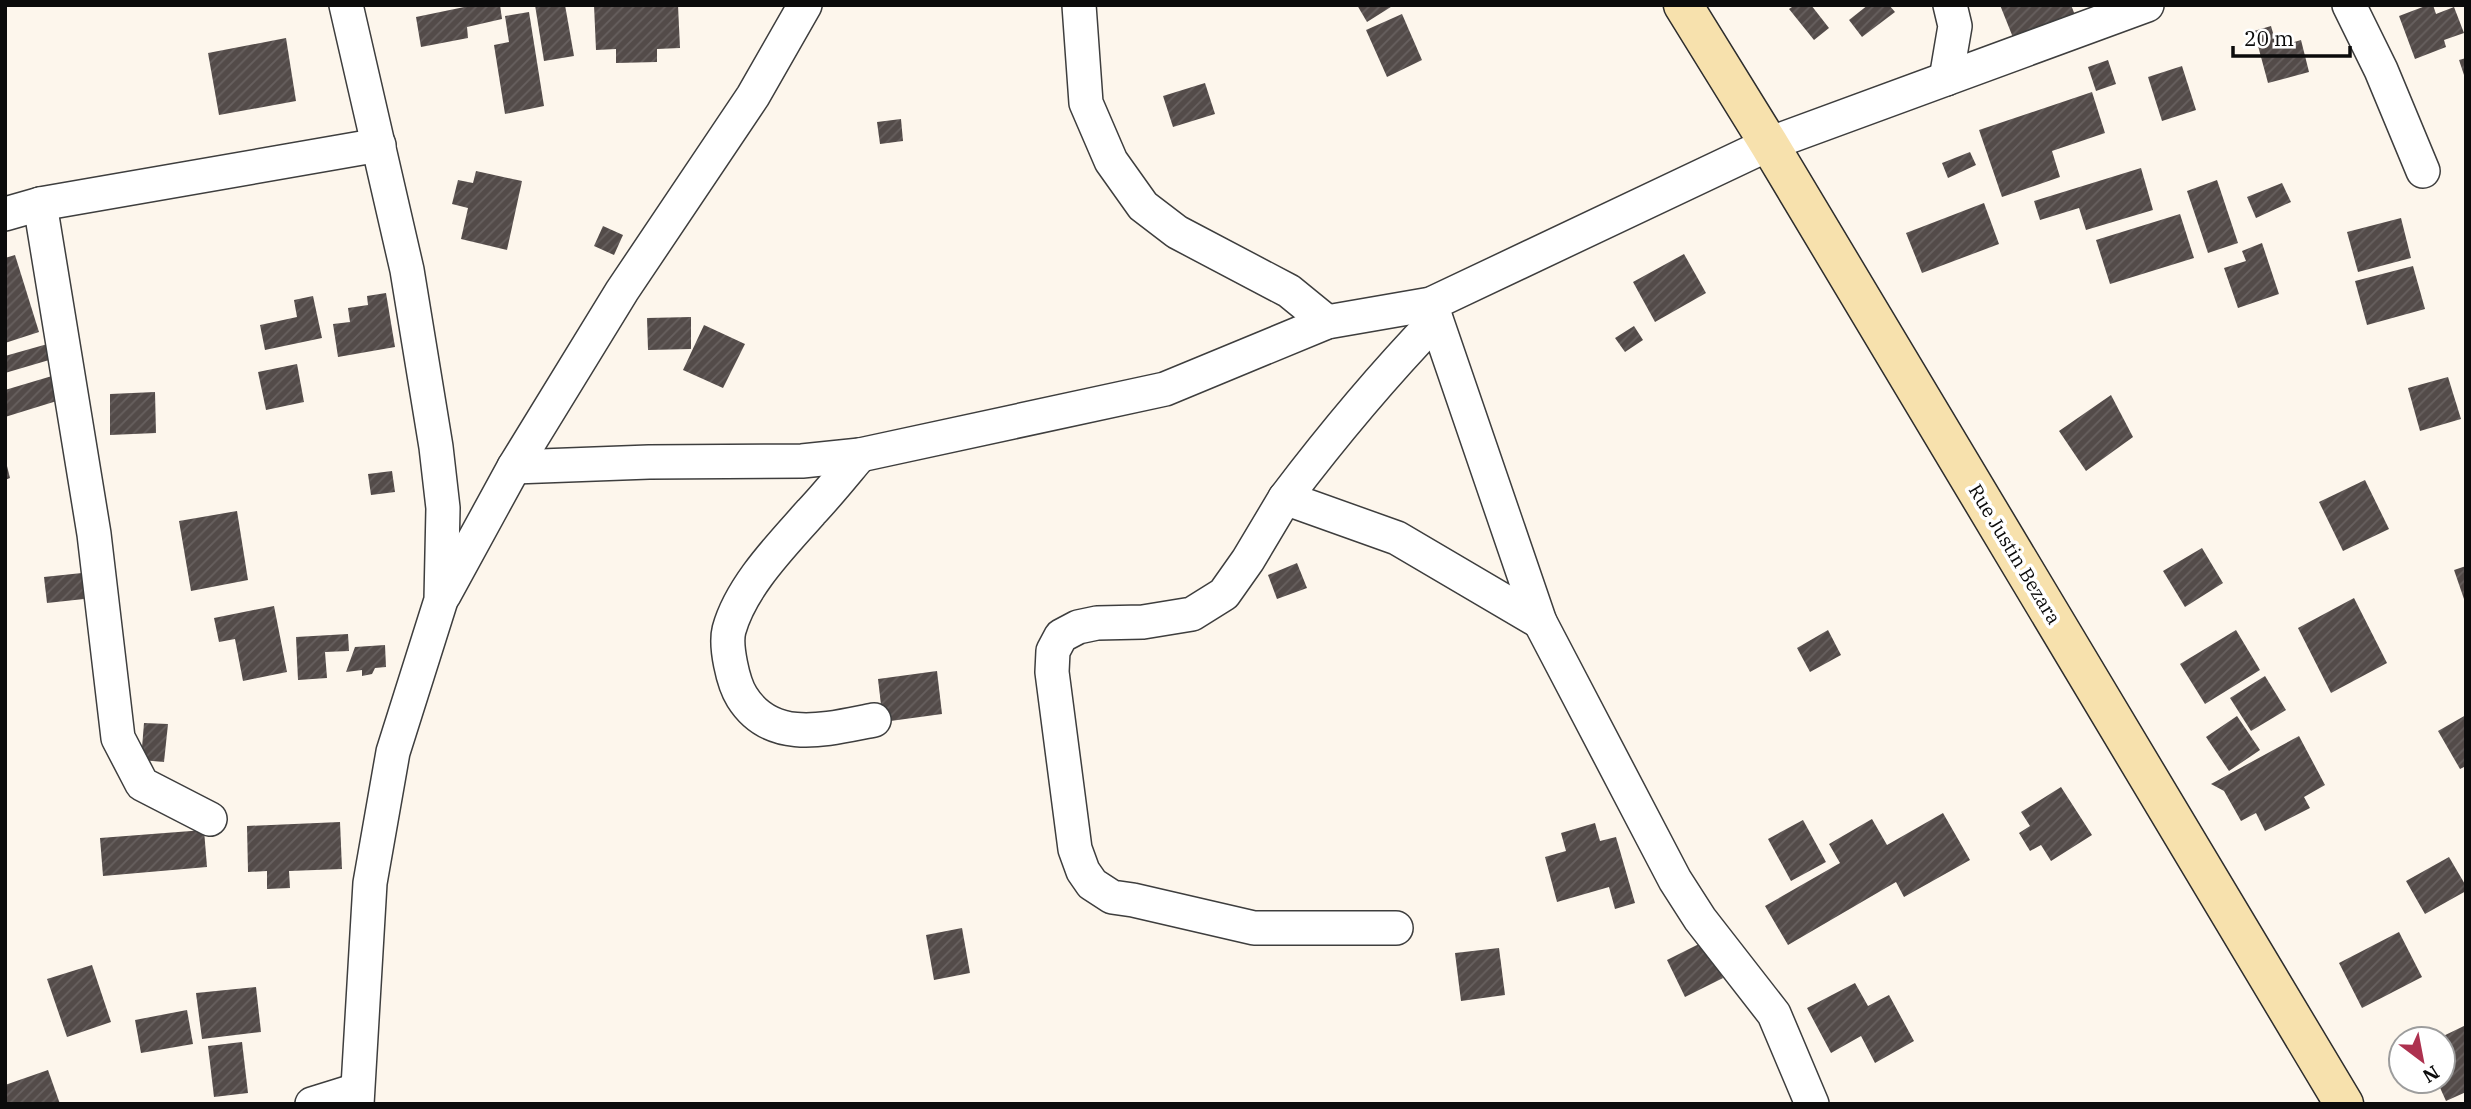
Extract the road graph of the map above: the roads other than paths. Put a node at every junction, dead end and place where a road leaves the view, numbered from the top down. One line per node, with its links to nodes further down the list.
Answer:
1 (346, 5): 10 (street)
2 (805, 5): 17 (street)
3 (1079, 5): 15 (street)
4 (1683, 5): 9 (street, Rue Justin Bezara)
5 (1950, 5): 8 (street)
6 (2147, 5): 8 (street)
7 (2349, 5): 11 (street)
8 (1946, 79): 9 (street)
9 (1769, 144): 14 (street); 27 (street, Rue Justin Bezara)
10 (379, 145): 12 (street); 19 (street)
11 (2423, 171)
12 (40, 204): 13 (street); 22 (street)
13 (5, 214)
14 (1434, 312): 15 (street); 18 (street); 20 (street)
15 (1327, 322): 16 (street)
16 (860, 455): 17 (street); 21 (street)
17 (514, 467): 19 (street)
18 (1285, 498): 20 (street); 23 (street)
19 (441, 600): 24 (street)
20 (1540, 622): 26 (street)
21 (874, 720)
22 (210, 819)
23 (1396, 928)
24 (357, 1097): 25 (street)
25 (312, 1104)
26 (1812, 1104)
27 (2344, 1104)

